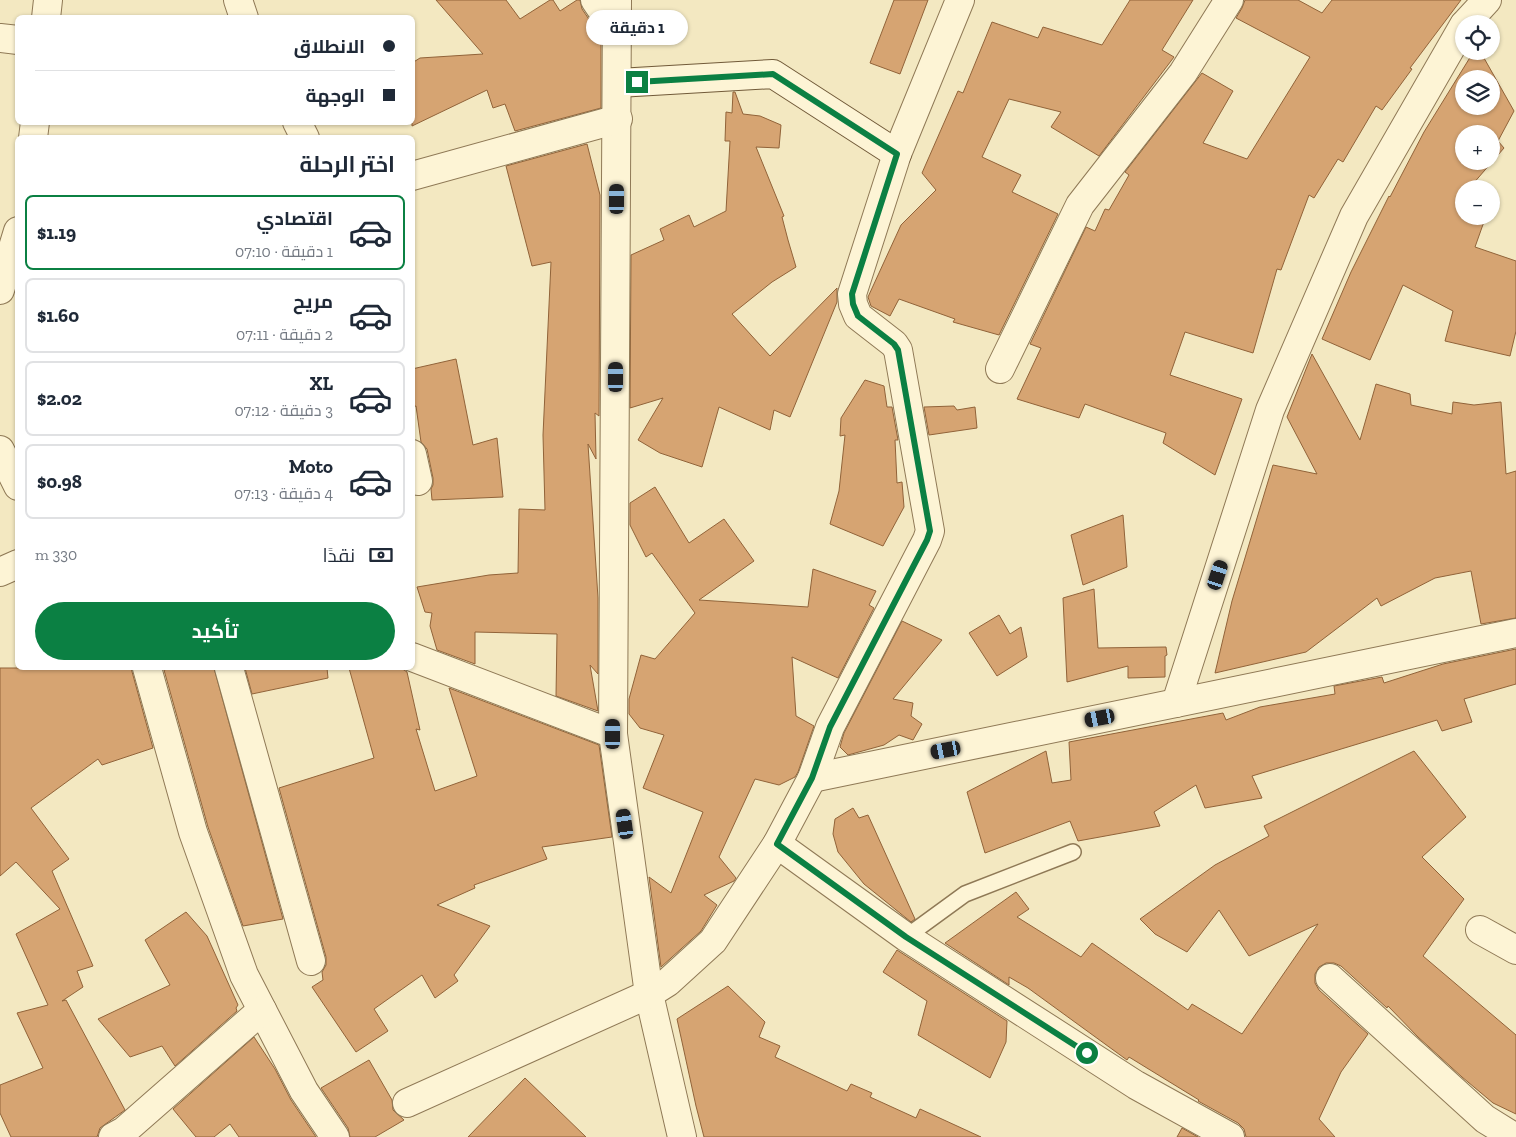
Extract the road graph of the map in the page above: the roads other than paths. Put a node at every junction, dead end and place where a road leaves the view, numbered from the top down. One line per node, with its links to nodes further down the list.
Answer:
1 (48, 0): 8 (street)
2 (238, 0): 9 (street)
3 (595, 0): 11 (street)
4 (617, 0): 11 (street)
5 (960, 0): 17 (street)
6 (1229, 0): 21 (street)
7 (1487, 0): 10 (street)
8 (46, 15)
9 (243, 15)
10 (1473, 15)
11 (618, 34): 15 (street)
12 (0, 38): 13 (street)
13 (15, 40)
14 (1455, 40): 32 (street)
15 (618, 83): 16 (street); 17 (street)
16 (618, 119): 18 (street); 33 (street)
17 (897, 154): 34 (street)
18 (415, 175)
19 (15, 241): 20 (street)
20 (0, 290)
21 (1000, 369)
22 (0, 450): 24 (street)
23 (415, 468): 25 (street)
24 (15, 480)
25 (418, 481)
26 (15, 565): 27 (street)
27 (0, 572)
28 (1516, 633): 32 (street)
29 (415, 658): 33 (street)
30 (148, 670): 43 (street)
31 (230, 670): 40 (street)
32 (1176, 703): 34 (street)
33 (613, 734): 42 (street)
34 (812, 778): 35 (street)
35 (777, 844): 38 (street); 42 (street)
36 (1073, 852): 38 (lane)
37 (1480, 930): 39 (street)
38 (906, 937): 48 (street)
39 (1516, 950)
40 (312, 962)
41 (1330, 978): 49 (street)
42 (649, 994): 44 (street); 47 (street)
43 (262, 1010): 45 (street); 46 (street)
44 (407, 1103)
45 (113, 1137)
46 (335, 1137)
47 (682, 1137)
48 (1230, 1137)
49 (1514, 1137)

